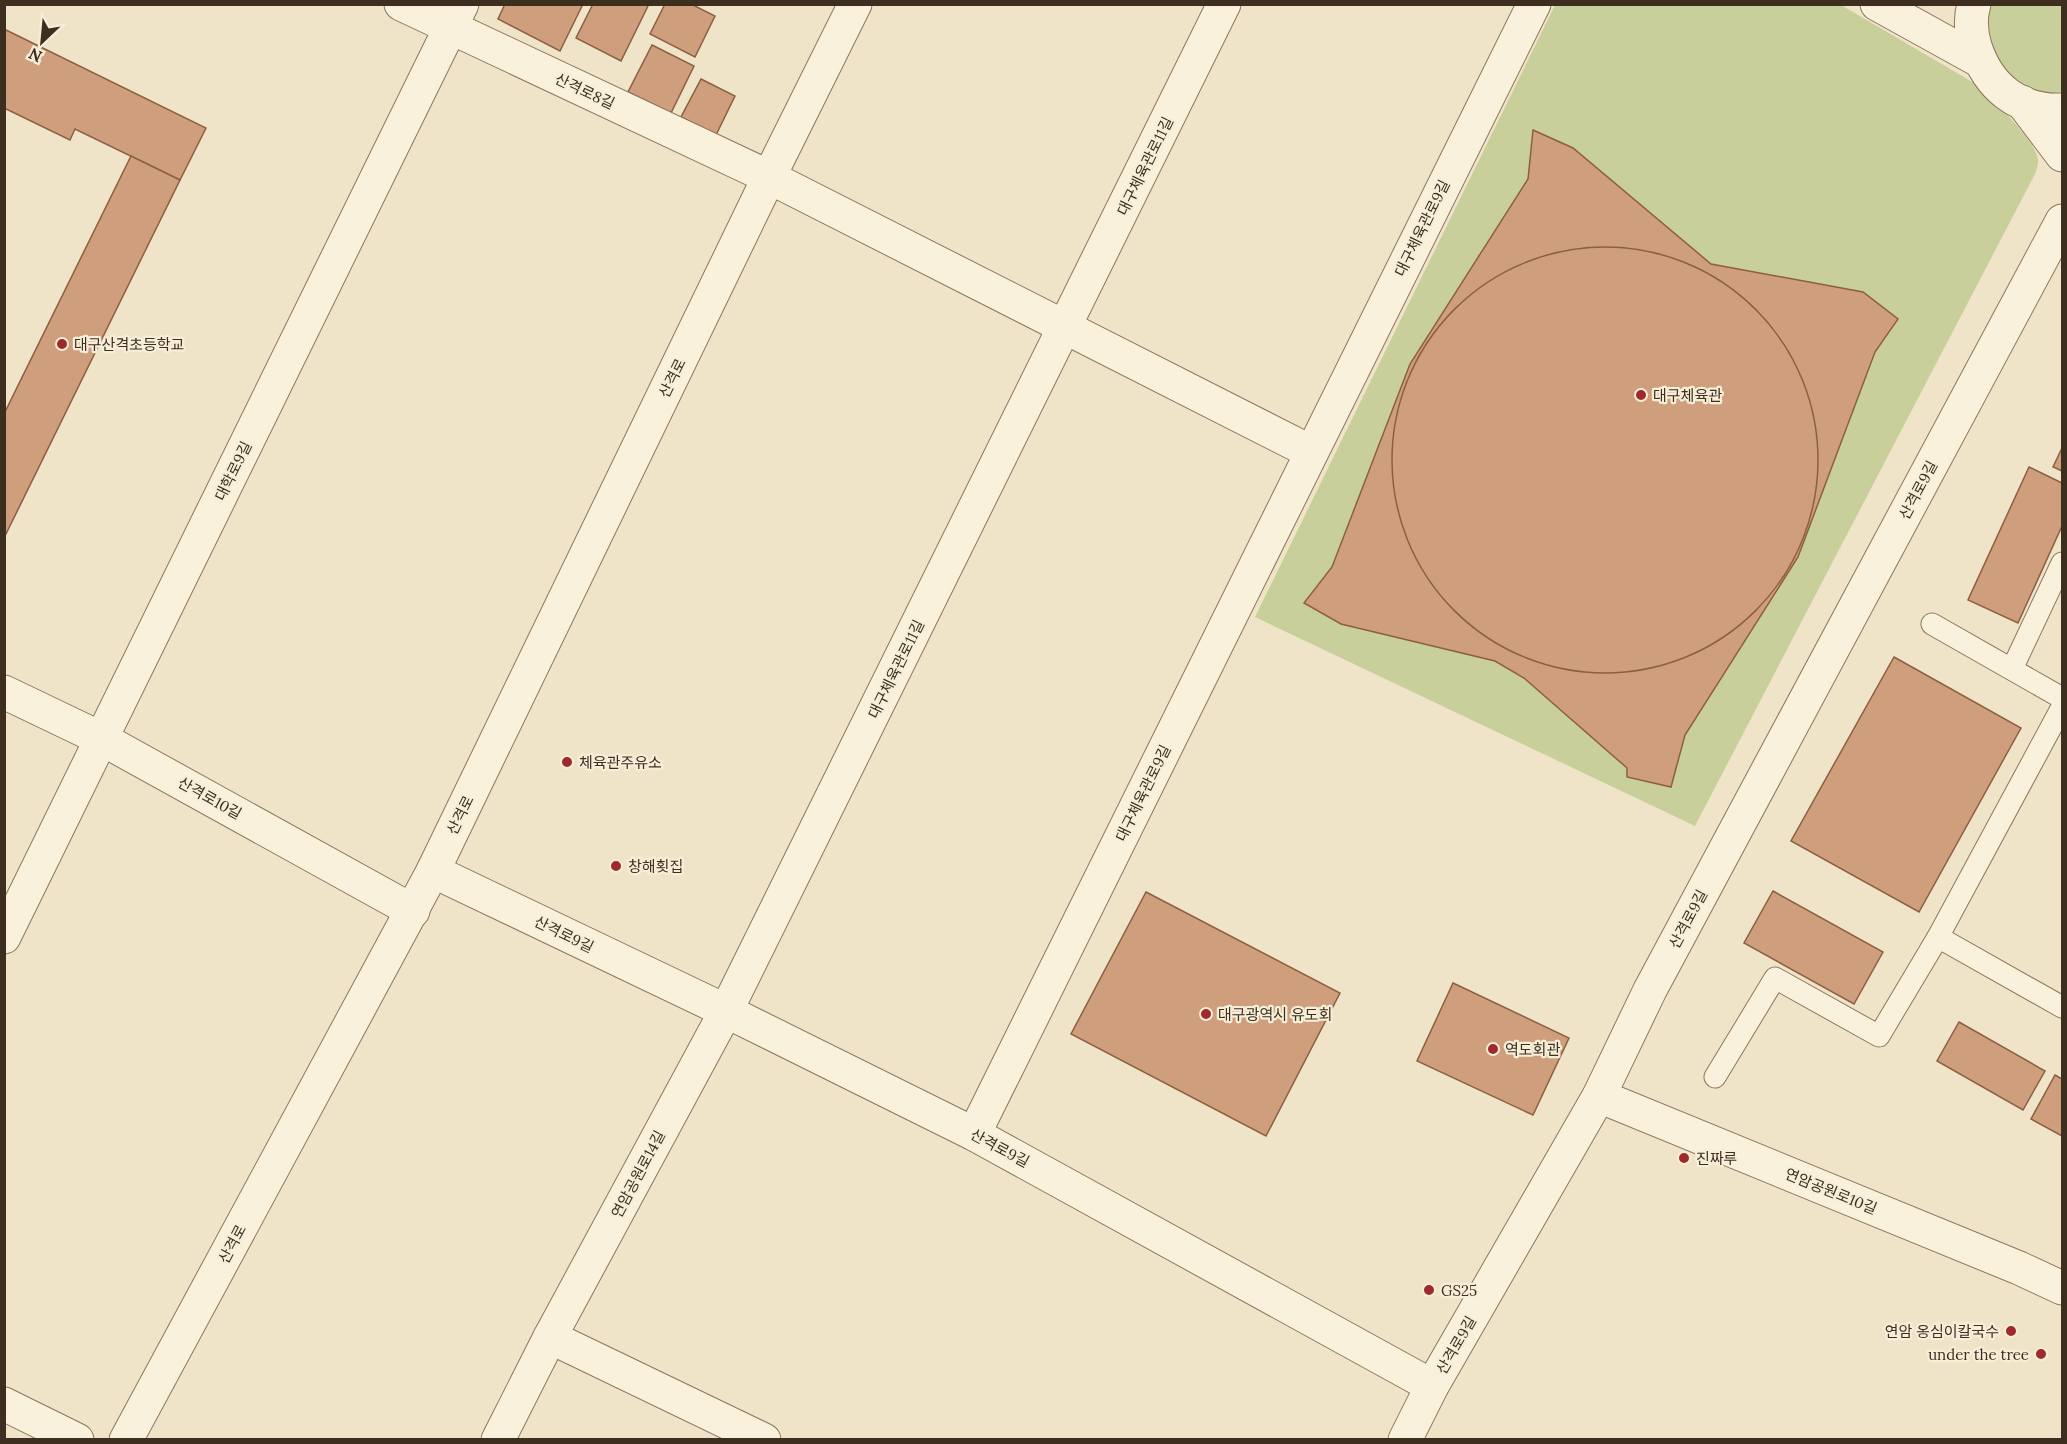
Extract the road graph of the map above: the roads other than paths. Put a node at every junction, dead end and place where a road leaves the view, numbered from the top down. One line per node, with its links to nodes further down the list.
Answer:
1 (401, 4): 7 (street, 산격로8길)
2 (855, 4): 12 (street, 산격로)
3 (1224, 4): 14 (street, 대구체육관로11길)
4 (1534, 4): 15 (street, 대구체육관로9길)
5 (1877, 4): 8 (street)
6 (1974, 4): 8 (street)
7 (456, 16): 12 (street, 산격로8길); 22 (street, 대학로9길)
8 (1980, 61): 9 (street)
9 (2022, 102): 10 (street); 11 (street)
10 (2062, 110)
11 (2062, 155)
12 (769, 177): 14 (street); 23 (street, 산격로)
13 (2062, 220): 30 (street, 산격로9길)
14 (1066, 328): 15 (street); 28 (street, 대구체육관로11길)
15 (1311, 452): 31 (street, 대구체육관로9길)
16 (2062, 563): 18 (lane)
17 (1932, 624): 18 (lane)
18 (2012, 669): 20 (lane)
19 (4, 692): 22 (street, 산격로10길)
20 (2062, 698)
21 (2062, 707): 25 (lane)
22 (102, 739): 24 (street, 산격로10길); 26 (street, 대학로9길)
23 (434, 871): 24 (street, 산격로); 28 (street, 산격로9길)
24 (413, 911): 37 (street, 산격로)
25 (1938, 937): 27 (lane); 29 (lane)
26 (4, 938)
27 (2062, 1007)
28 (726, 1011): 31 (street, 산격로9길); 33 (street, 연암공원로14길)
29 (1715, 1077)
30 (1599, 1096): 32 (street, 연암공원로10길); 34 (street, 산격로9길)
31 (974, 1134): 34 (street, 산격로9길)
32 (2062, 1288)
33 (550, 1338): 38 (street, 연암공원로14길); 39 (street)
34 (1432, 1386): 40 (street)
35 (4, 1404): 36 (street)
36 (77, 1440)
37 (126, 1440)
38 (498, 1440)
39 (764, 1440)
40 (1405, 1440)

